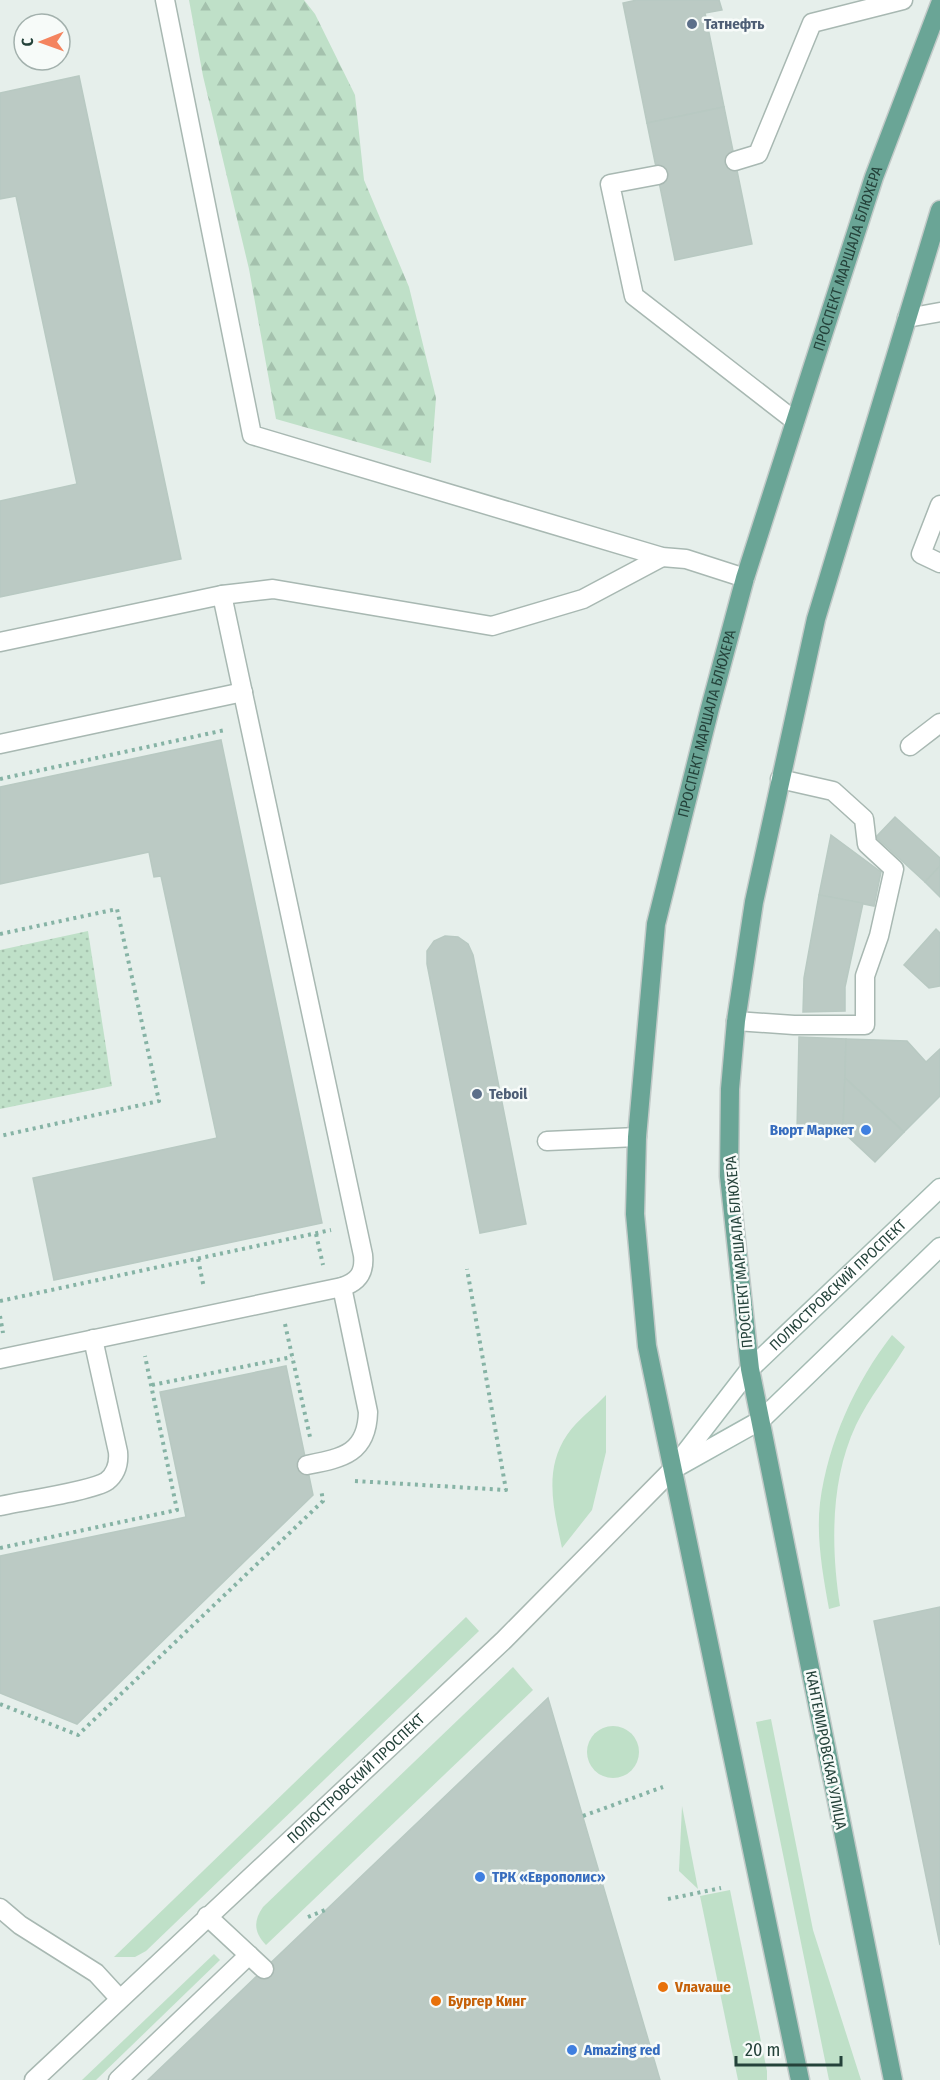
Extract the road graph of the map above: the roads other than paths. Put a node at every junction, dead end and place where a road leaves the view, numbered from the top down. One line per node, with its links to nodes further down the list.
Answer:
1 (165, 0): 11 (street)
2 (903, 0): 4 (street)
3 (940, 4): 9 (main road, ПРОСПЕКТ МАРШАЛА БЛЮХЕРА)
4 (735, 161)
5 (658, 175): 9 (street)
6 (939, 217): 8 (main road, ПРОСПЕКТ МАРШАЛА БЛЮХЕРА)
7 (940, 312): 8 (street)
8 (907, 318): 20 (main road, ПРОСПЕКТ МАРШАЛА БЛЮХЕРА)
9 (795, 421): 13 (main road, ПРОСПЕКТ МАРШАЛА БЛЮХЕРА)
10 (940, 505): 12 (street)
11 (662, 557): 13 (street); 14 (street)
12 (940, 563)
13 (745, 578): 22 (main road, ПРОСПЕКТ МАРШАЛА БЛЮХЕРА)
14 (222, 595): 15 (street); 16 (street)
15 (0, 642)
16 (243, 692): 18 (street); 26 (street)
17 (940, 723): 19 (street)
18 (0, 744)
19 (910, 746)
20 (780, 779): 21 (main road, ПРОСПЕКТ МАРШАЛА БЛЮХЕРА); 21 (street)
21 (736, 1022): 29 (main road, ПРОСПЕКТ МАРШАЛА БЛЮХЕРА)
22 (637, 1137): 23 (street); 32 (main road, ПРОСПЕКТ МАРШАЛА БЛЮХЕРА)
23 (547, 1142)
24 (940, 1188): 29 (street, ПОЛЮСТРОВСКИЙ ПРОСПЕКТ)
25 (940, 1247): 30 (street, ПОЛЮСТРОВСКИЙ ПРОСПЕКТ)
26 (342, 1287): 27 (street); 31 (street)
27 (93, 1339): 28 (street); 33 (street)
28 (0, 1359)
29 (750, 1370): 30 (main road, ПРОСПЕКТ МАРШАЛА БЛЮХЕРА); 32 (street, ПОЛЮСТРОВСКИЙ ПРОСПЕКТ)
30 (761, 1420): 32 (street, ПОЛЮСТРОВСКИЙ ПРОСПЕКТ); 42 (main road, КАНТЕМИРОВСКАЯ УЛИЦА)
31 (311, 1464)
32 (672, 1470): 35 (street, ПОЛЮСТРОВСКИЙ ПРОСПЕКТ); 41 (main road)
33 (0, 1506)
34 (0, 1908): 38 (street)
35 (207, 1916): 36 (street); 38 (street, ПОЛЮСТРОВСКИЙ ПРОСПЕКТ)
36 (249, 1955): 37 (street); 40 (street)
37 (264, 1969)
38 (120, 1998): 39 (street, ПОЛЮСТРОВСКИЙ ПРОСПЕКТ)
39 (34, 2080)
40 (118, 2080)
41 (800, 2080)
42 (893, 2080)

